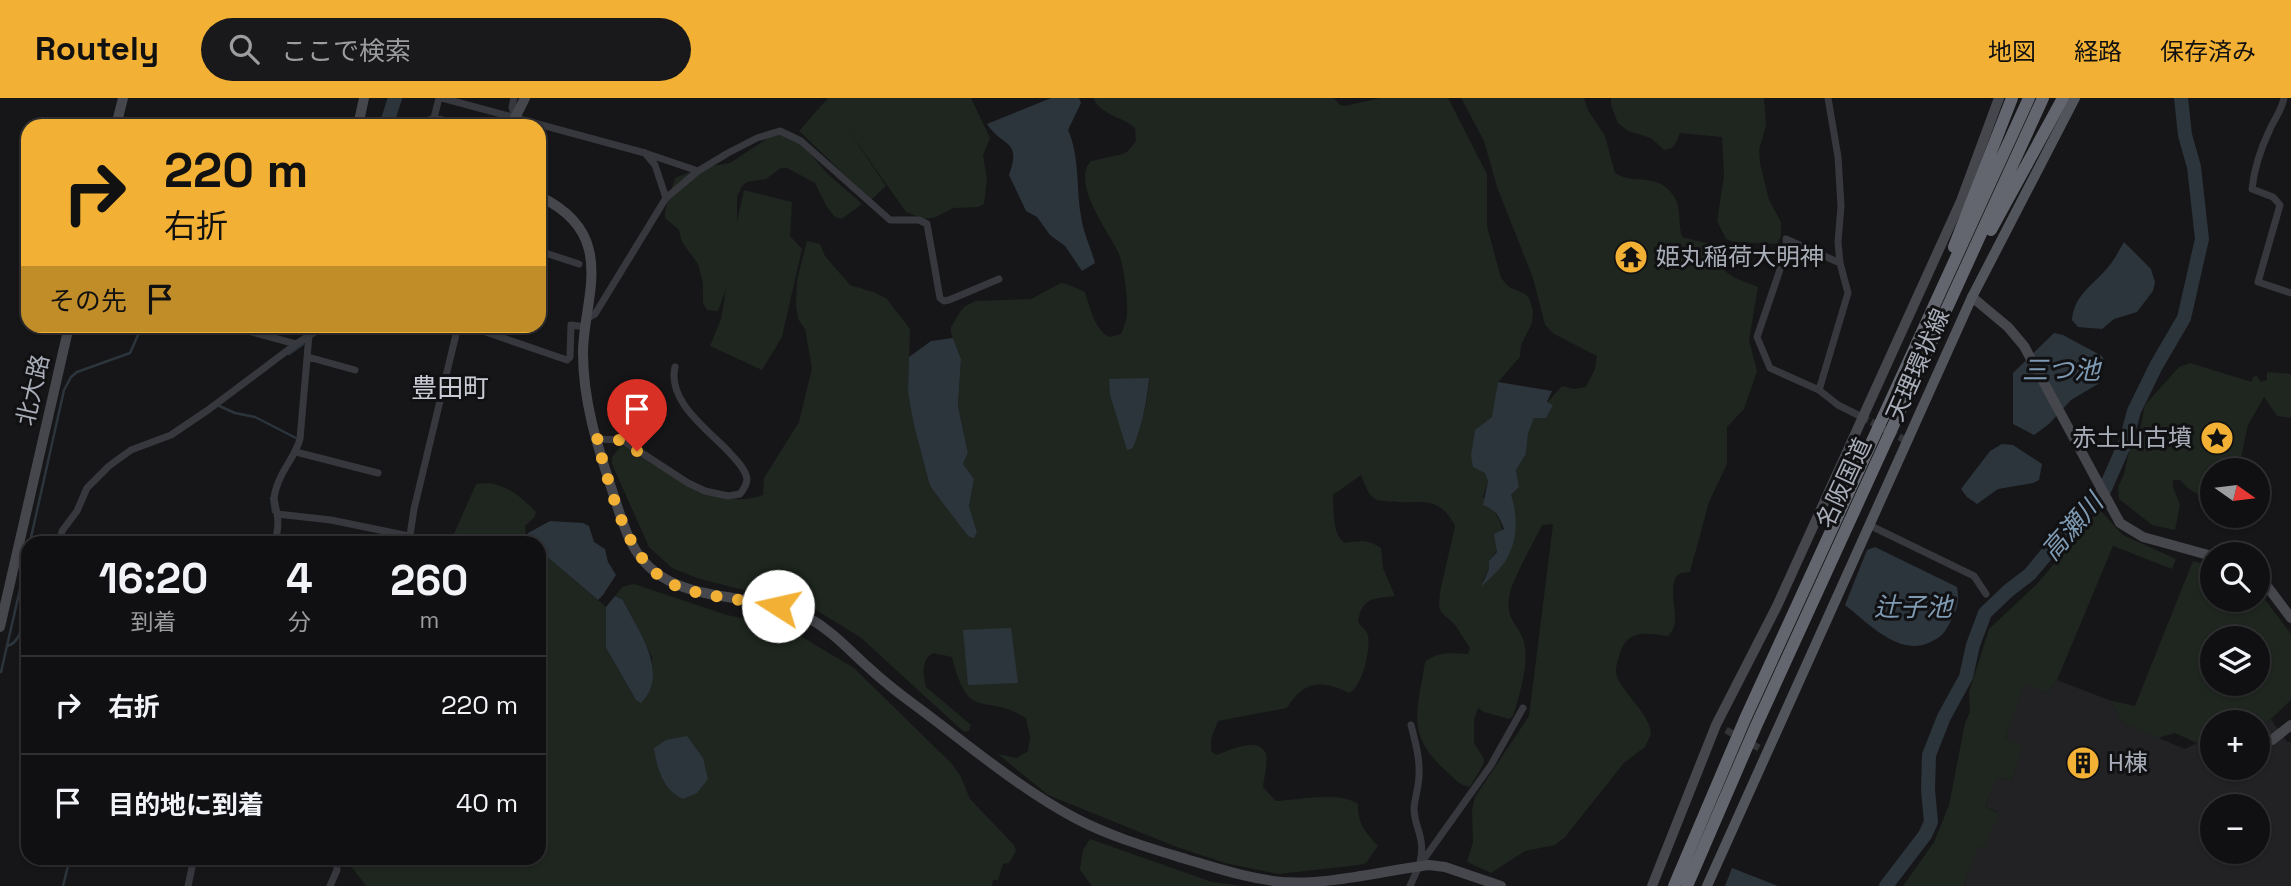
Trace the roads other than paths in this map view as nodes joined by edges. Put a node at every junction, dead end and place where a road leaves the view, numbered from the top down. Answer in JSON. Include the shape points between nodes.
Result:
{"nodes":[{"id":1,"x":123,"y":98,"type":"edge"},
{"id":2,"x":364,"y":98,"type":"edge"},
{"id":3,"x":441,"y":98,"type":"edge"},
{"id":4,"x":514,"y":98,"type":"edge"},
{"id":5,"x":525,"y":98,"type":"edge"},
{"id":6,"x":1828,"y":98,"type":"edge"},
{"id":7,"x":1999,"y":98,"type":"edge"},
{"id":8,"x":2012,"y":98,"type":"edge"},
{"id":9,"x":2029,"y":98,"type":"edge"},
{"id":10,"x":2043,"y":98,"type":"edge"},
{"id":11,"x":2063,"y":98,"type":"edge"},
{"id":12,"x":2076,"y":98,"type":"edge"},
{"id":13,"x":2291,"y":98,"type":"edge"},
{"id":14,"x":2283,"y":102,"type":"edge"},
{"id":15,"x":434,"y":118,"type":"joint"},
{"id":16,"x":118,"y":119,"type":"edge"},
{"id":17,"x":360,"y":119,"type":"edge"},
{"id":18,"x":438,"y":119,"type":"edge"},
{"id":19,"x":507,"y":119,"type":"edge"},
{"id":20,"x":513,"y":119,"type":"edge"},
{"id":21,"x":514,"y":119,"type":"edge"},
{"id":22,"x":546,"y":129,"type":"edge"},
{"id":23,"x":645,"y":153,"type":"junction"},
{"id":24,"x":698,"y":171,"type":"junction"},
{"id":25,"x":666,"y":198,"type":"junction"},
{"id":26,"x":546,"y":200,"type":"edge"},
{"id":27,"x":546,"y":253,"type":"edge"},
{"id":28,"x":1840,"y":263,"type":"junction"},
{"id":29,"x":579,"y":264,"type":"dead end"},
{"id":30,"x":999,"y":279,"type":"dead end"},
{"id":31,"x":2291,"y":293,"type":"edge"},
{"id":32,"x":1972,"y":297,"type":"junction"},
{"id":33,"x":585,"y":323,"type":"junction"},
{"id":34,"x":67,"y":333,"type":"edge"},
{"id":35,"x":256,"y":333,"type":"edge"},
{"id":36,"x":312,"y":333,"type":"edge"},
{"id":37,"x":456,"y":333,"type":"edge"},
{"id":38,"x":488,"y":333,"type":"edge"},
{"id":39,"x":309,"y":335,"type":"junction"},
{"id":40,"x":296,"y":344,"type":"junction"},
{"id":41,"x":308,"y":357,"type":"junction"},
{"id":42,"x":1911,"y":358,"type":"junction"},
{"id":43,"x":675,"y":366,"type":"dead end"},
{"id":44,"x":355,"y":370,"type":"dead end"},
{"id":45,"x":1819,"y":390,"type":"junction"},
{"id":46,"x":1862,"y":417,"type":"junction"},
{"id":47,"x":596,"y":439,"type":"junction"},
{"id":48,"x":1884,"y":447,"type":"junction"},
{"id":49,"x":296,"y":452,"type":"junction"},
{"id":50,"x":378,"y":473,"type":"dead end"},
{"id":51,"x":277,"y":514,"type":"junction"},
{"id":52,"x":1869,"y":525,"type":"junction"},
{"id":53,"x":61,"y":536,"type":"edge"},
{"id":54,"x":275,"y":536,"type":"edge"},
{"id":55,"x":393,"y":536,"type":"edge"},
{"id":56,"x":410,"y":536,"type":"edge"},
{"id":57,"x":2200,"y":553,"type":"edge"},
{"id":58,"x":16,"y":556,"type":"junction"},
{"id":59,"x":21,"y":556,"type":"edge"},
{"id":60,"x":2270,"y":590,"type":"edge"},
{"id":61,"x":1986,"y":594,"type":"dead end"},
{"id":62,"x":2291,"y":618,"type":"edge"},
{"id":63,"x":0,"y":627,"type":"edge"},
{"id":64,"x":1523,"y":708,"type":"dead end"},
{"id":65,"x":1411,"y":725,"type":"dead end"},
{"id":66,"x":2291,"y":725,"type":"edge"},
{"id":67,"x":2272,"y":740,"type":"dead end"},
{"id":68,"x":192,"y":865,"type":"edge"},
{"id":69,"x":337,"y":865,"type":"edge"},
{"id":70,"x":1419,"y":866,"type":"junction"},
{"id":71,"x":1498,"y":885,"type":"edge"},
{"id":72,"x":188,"y":886,"type":"edge"},
{"id":73,"x":330,"y":886,"type":"edge"},
{"id":74,"x":1410,"y":886,"type":"edge"},
{"id":75,"x":1652,"y":886,"type":"edge"},
{"id":76,"x":1674,"y":886,"type":"edge"},
{"id":77,"x":1688,"y":886,"type":"edge"},
{"id":78,"x":1707,"y":886,"type":"edge"}],
"edges":[{"from":1,"to":16,"type":"street"},
{"from":2,"to":17,"type":"street"},
{"from":3,"to":15,"type":"street"},
{"from":3,"to":19,"type":"street"},
{"from":4,"to":20,"type":"street"},
{"from":5,"to":21,"type":"street"},
{"from":6,"to":28,"type":"street","via":[[1842,206]]},
{"from":7,"to":46,"type":"street","via":[[1961,201]]},
{"from":8,"to":42,"type":"highway"},
{"from":9,"to":42,"type":"highway","name":"名阪国道"},
{"from":10,"to":48,"type":"highway","name":"名阪国道"},
{"from":11,"to":48,"type":"highway","via":[[1980,251]]},
{"from":12,"to":32,"type":"main road","name":"天理環状線"},
{"from":13,"to":14,"type":"street"},
{"from":14,"to":31,"type":"street","via":[[2264,142],[2252,189],[2280,205],[2258,282]]},
{"from":15,"to":18,"type":"street"},
{"from":22,"to":23,"type":"street"},
{"from":23,"to":24,"type":"street"},
{"from":23,"to":25,"type":"street","via":[[655,165]]},
{"from":24,"to":25,"type":"street"},
{"from":24,"to":30,"type":"street","via":[[757,138],[780,131],[801,141],[890,220],[919,219],[927,224],[944,301]]},
{"from":25,"to":33,"type":"street"},
{"from":26,"to":33,"type":"street","via":[[569,215],[589,250]]},
{"from":27,"to":29,"type":"street"},
{"from":28,"to":45,"type":"street","via":[[1848,292]]},
{"from":28,"to":45,"type":"street","via":[[1786,239],[1787,250],[1758,337],[1770,368]]},
{"from":32,"to":52,"type":"main road","name":"天理環状線"},
{"from":32,"to":57,"type":"street","via":[[2024,346],[2120,523],[2143,537]]},
{"from":33,"to":38,"type":"street","via":[[571,325],[567,360]]},
{"from":33,"to":47,"type":"street","via":[[585,395]]},
{"from":34,"to":58,"type":"street","name":"北大路"},
{"from":35,"to":40,"type":"street"},
{"from":36,"to":39,"type":"street"},
{"from":37,"to":56,"type":"street"},
{"from":39,"to":40,"type":"street"},
{"from":39,"to":41,"type":"street"},
{"from":40,"to":53,"type":"street","via":[[171,435],[131,450],[109,466],[87,488]]},
{"from":41,"to":44,"type":"street"},
{"from":41,"to":49,"type":"street"},
{"from":42,"to":76,"type":"highway","name":"名阪国道","via":[[1745,719]]},
{"from":43,"to":47,"type":"street","via":[[672,379],[684,406],[744,472],[747,479],[740,494],[705,491],[622,440]]},
{"from":45,"to":46,"type":"street"},
{"from":46,"to":75,"type":"street"},
{"from":47,"to":70,"type":"street","via":[[632,546],[656,574],[678,587],[778,606],[823,626],[899,694],[1075,818],[1133,842],[1262,879],[1306,882]]},
{"from":48,"to":77,"type":"highway","name":"名阪国道"},
{"from":49,"to":50,"type":"street"},
{"from":49,"to":51,"type":"street","via":[[277,486],[273,502]]},
{"from":51,"to":54,"type":"street"},
{"from":51,"to":55,"type":"street","via":[[331,520]]},
{"from":52,"to":61,"type":"street","via":[[1974,576]]},
{"from":52,"to":78,"type":"main road","name":"天理環状線","via":[[1763,751]]},
{"from":58,"to":59,"type":"street"},
{"from":58,"to":63,"type":"street","name":"北大路"},
{"from":60,"to":62,"type":"street"},
{"from":64,"to":70,"type":"street","via":[[1492,765]]},
{"from":65,"to":70,"type":"street","via":[[1419,775],[1414,810],[1422,837]]},
{"from":66,"to":67,"type":"street"},
{"from":68,"to":72,"type":"street"},
{"from":69,"to":73,"type":"street"},
{"from":70,"to":71,"type":"street","via":[[1444,867]]},
{"from":70,"to":74,"type":"street"}]}
